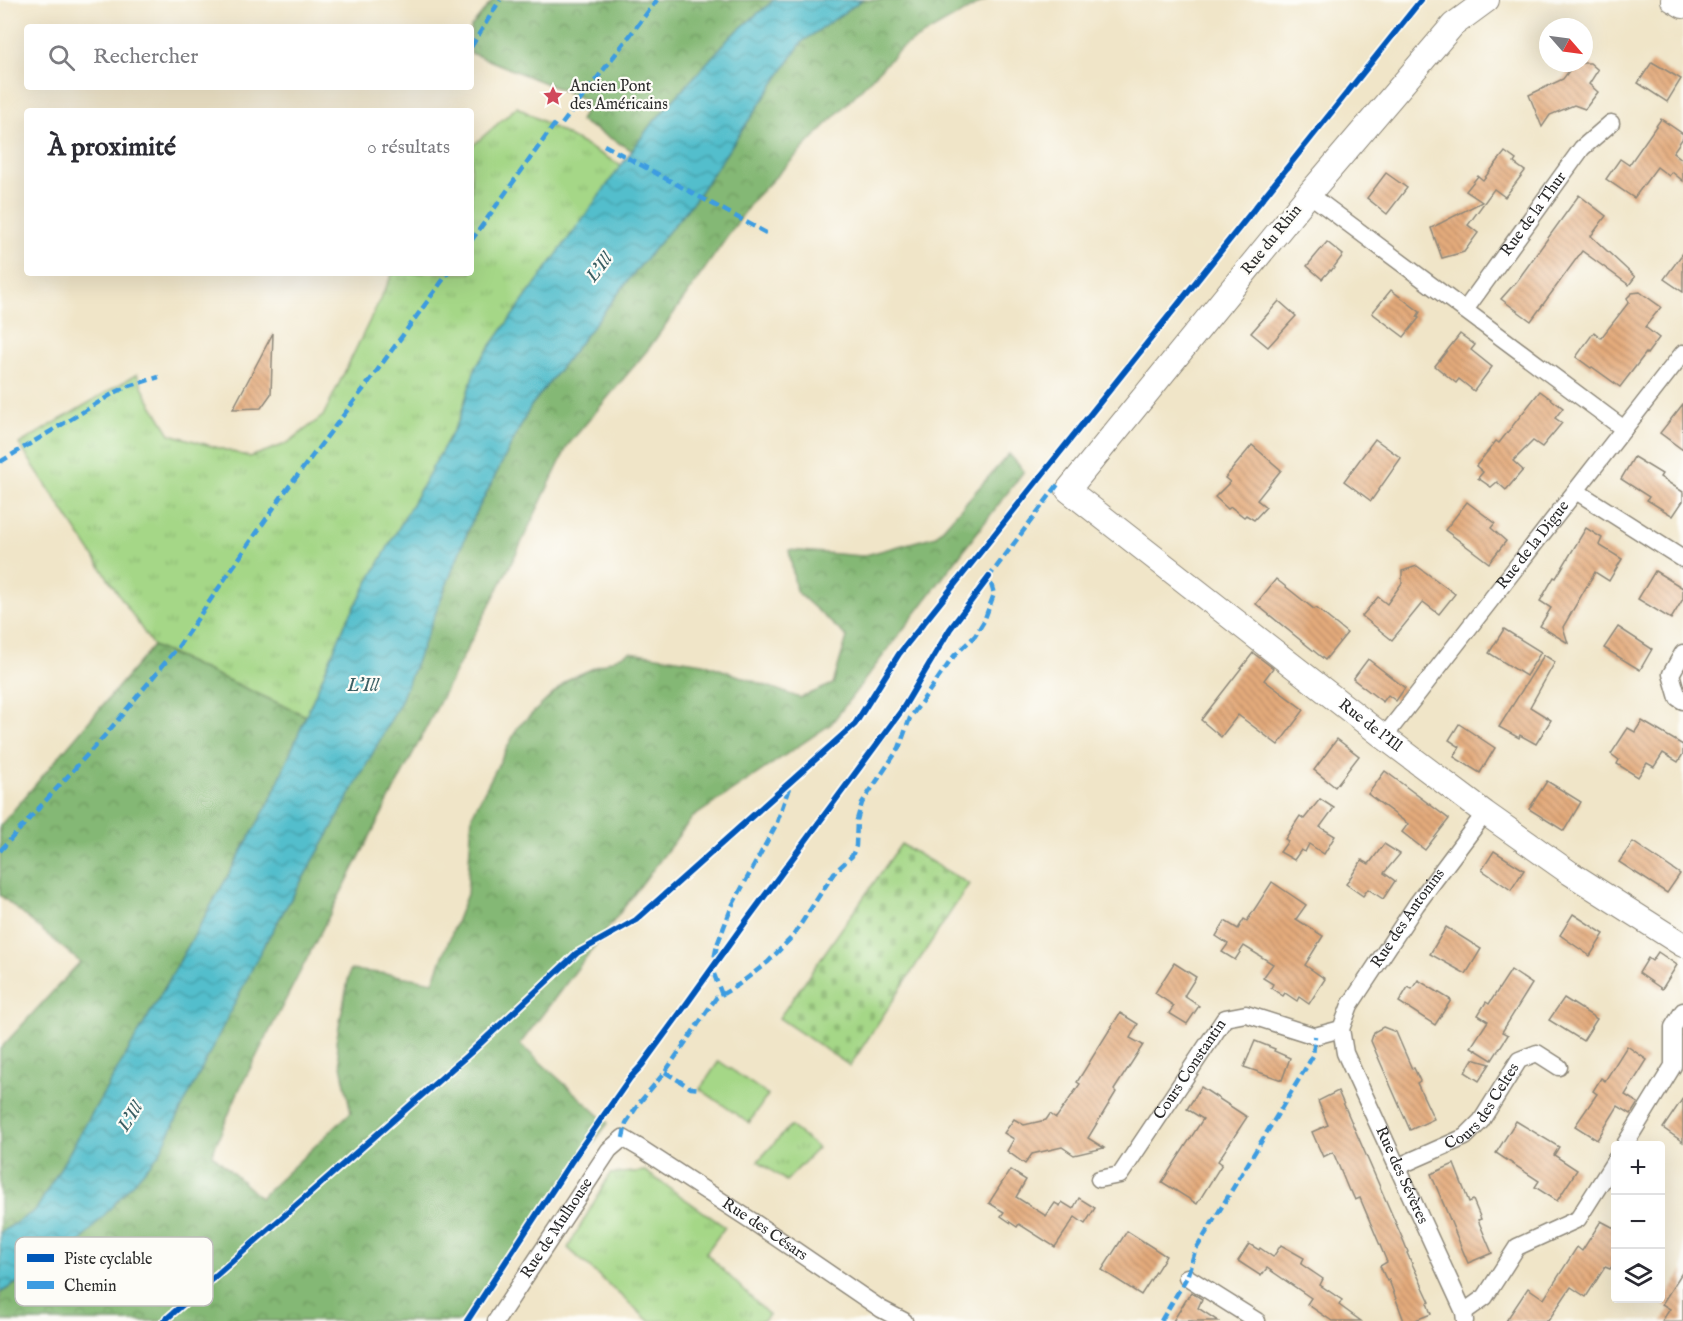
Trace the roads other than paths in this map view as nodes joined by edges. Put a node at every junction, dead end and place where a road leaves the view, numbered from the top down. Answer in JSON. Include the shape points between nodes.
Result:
{"nodes":[{"id":1,"x":1487,"y":0,"type":"edge"},
{"id":2,"x":1673,"y":0,"type":"edge"},
{"id":3,"x":1683,"y":6,"type":"edge"},
{"id":4,"x":1611,"y":123,"type":"dead end"},
{"id":5,"x":1310,"y":194,"type":"junction"},
{"id":6,"x":1465,"y":310,"type":"junction"},
{"id":7,"x":1683,"y":353,"type":"edge"},
{"id":8,"x":1624,"y":429,"type":"junction"},
{"id":9,"x":1068,"y":490,"type":"joint"},
{"id":10,"x":1576,"y":491,"type":"junction"},
{"id":11,"x":1683,"y":559,"type":"edge"},
{"id":12,"x":1683,"y":653,"type":"edge"},
{"id":13,"x":1683,"y":701,"type":"edge"},
{"id":14,"x":1384,"y":737,"type":"junction"},
{"id":15,"x":1485,"y":813,"type":"junction"},
{"id":16,"x":1683,"y":945,"type":"edge"},
{"id":17,"x":1683,"y":1011,"type":"edge"},
{"id":18,"x":1341,"y":1029,"type":"junction"},
{"id":19,"x":1559,"y":1067,"type":"dead end"},
{"id":20,"x":1678,"y":1069,"type":"edge"},
{"id":21,"x":623,"y":1138,"type":"joint"},
{"id":22,"x":1628,"y":1141,"type":"edge"},
{"id":23,"x":1397,"y":1167,"type":"junction"},
{"id":24,"x":1611,"y":1167,"type":"edge"},
{"id":25,"x":1099,"y":1179,"type":"dead end"},
{"id":26,"x":1187,"y":1277,"type":"dead end"},
{"id":27,"x":1464,"y":1317,"type":"edge"},
{"id":28,"x":496,"y":1321,"type":"edge"},
{"id":29,"x":904,"y":1321,"type":"edge"},
{"id":30,"x":1257,"y":1321,"type":"edge"}],
"edges":[{"from":1,"to":5,"type":"street","name":"Rue du Rhin","via":[[1454,25]]},
{"from":2,"to":3,"type":"street"},
{"from":4,"to":6,"type":"street","name":"Rue de la Thur","via":[[1582,148]]},
{"from":5,"to":6,"type":"street"},
{"from":5,"to":9,"type":"street","name":"Rue du Rhin"},
{"from":6,"to":8,"type":"street"},
{"from":7,"to":8,"type":"street","name":"Rue de la Digue"},
{"from":8,"to":10,"type":"street","name":"Rue de la Digue"},
{"from":9,"to":14,"type":"street","name":"Rue de l'Ill"},
{"from":10,"to":11,"type":"street"},
{"from":10,"to":14,"type":"street","name":"Rue de la Digue"},
{"from":12,"to":13,"type":"street","via":[[1671,674],[1678,698]]},
{"from":14,"to":15,"type":"street","name":"Rue de l'Ill"},
{"from":15,"to":16,"type":"street","name":"Rue de l'Ill"},
{"from":15,"to":18,"type":"street","name":"Rue des Antonins","via":[[1416,905],[1350,1005]]},
{"from":17,"to":20,"type":"street","via":[[1673,1027]]},
{"from":18,"to":23,"type":"street","name":"Rue des Sévères","via":[[1345,1053]]},
{"from":18,"to":25,"type":"street","name":"Cours Constantin","via":[[1315,1036],[1246,1014],[1225,1018],[1120,1175]]},
{"from":19,"to":23,"type":"street","name":"Cours des Celtes","via":[[1537,1053],[1519,1060],[1481,1121],[1465,1137]]},
{"from":20,"to":22,"type":"street"},
{"from":21,"to":28,"type":"street","name":"Rue de Mulhouse","via":[[609,1150]]},
{"from":21,"to":29,"type":"street","name":"Rue des Césars"},
{"from":23,"to":27,"type":"street","name":"Rue des Sévères"},
{"from":24,"to":27,"type":"street","via":[[1578,1219],[1517,1247],[1485,1297]]},
{"from":26,"to":30,"type":"street"}]}
